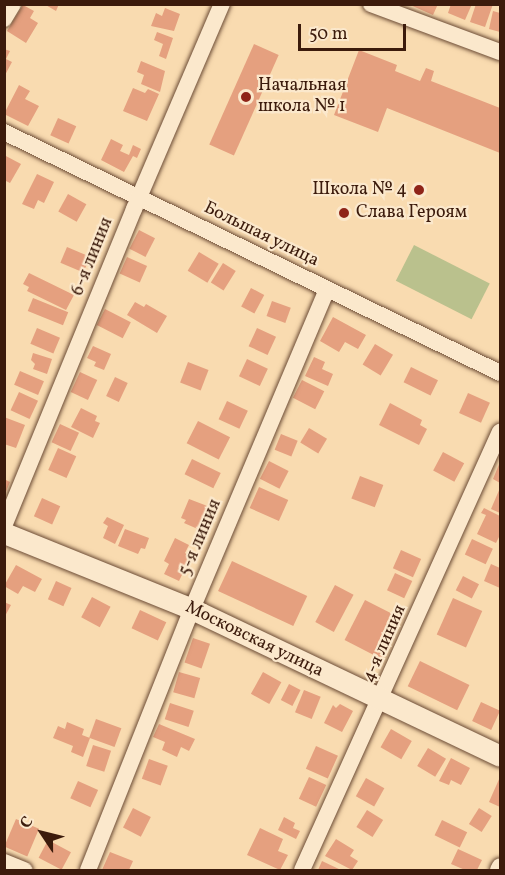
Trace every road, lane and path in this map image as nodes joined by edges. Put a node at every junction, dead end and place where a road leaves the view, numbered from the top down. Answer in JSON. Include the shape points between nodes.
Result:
{"nodes":[{"id":1,"x":13,"y":4,"type":"edge"},
{"id":2,"x":222,"y":4,"type":"edge"},
{"id":3,"x":371,"y":4,"type":"edge"},
{"id":4,"x":4,"y":19,"type":"edge"},
{"id":5,"x":501,"y":52,"type":"edge"},
{"id":6,"x":4,"y":132,"type":"edge"},
{"id":7,"x":139,"y":197,"type":"junction"},
{"id":8,"x":327,"y":289,"type":"junction"},
{"id":9,"x":501,"y":374,"type":"edge"},
{"id":10,"x":501,"y":432,"type":"edge"},
{"id":11,"x":4,"y":526,"type":"edge"},
{"id":12,"x":4,"y":533,"type":"edge"},
{"id":13,"x":192,"y":609,"type":"junction"},
{"id":14,"x":380,"y":701,"type":"junction"},
{"id":15,"x":501,"y":756,"type":"edge"},
{"id":16,"x":4,"y":862,"type":"edge"},
{"id":17,"x":501,"y":866,"type":"edge"},
{"id":18,"x":24,"y":870,"type":"edge"},
{"id":19,"x":88,"y":870,"type":"edge"},
{"id":20,"x":302,"y":870,"type":"edge"},
{"id":21,"x":498,"y":870,"type":"edge"}],
"edges":[{"from":1,"to":4,"type":"street"},
{"from":2,"to":7,"type":"street","name":"6-я линия"},
{"from":3,"to":5,"type":"street"},
{"from":6,"to":7,"type":"street","name":"Большая улица"},
{"from":7,"to":8,"type":"street","name":"Большая улица"},
{"from":7,"to":11,"type":"street","name":"6-я линия"},
{"from":8,"to":9,"type":"street","name":"Большая улица"},
{"from":8,"to":13,"type":"street","name":"5-я линия"},
{"from":10,"to":14,"type":"street","name":"4-я линия"},
{"from":12,"to":13,"type":"street","name":"Московская улица"},
{"from":13,"to":14,"type":"street","name":"Московская улица"},
{"from":13,"to":19,"type":"street","name":"5-я линия"},
{"from":14,"to":15,"type":"street","name":"Московская улица"},
{"from":14,"to":20,"type":"street","name":"4-я линия"},
{"from":16,"to":18,"type":"street"},
{"from":17,"to":21,"type":"street"}]}
